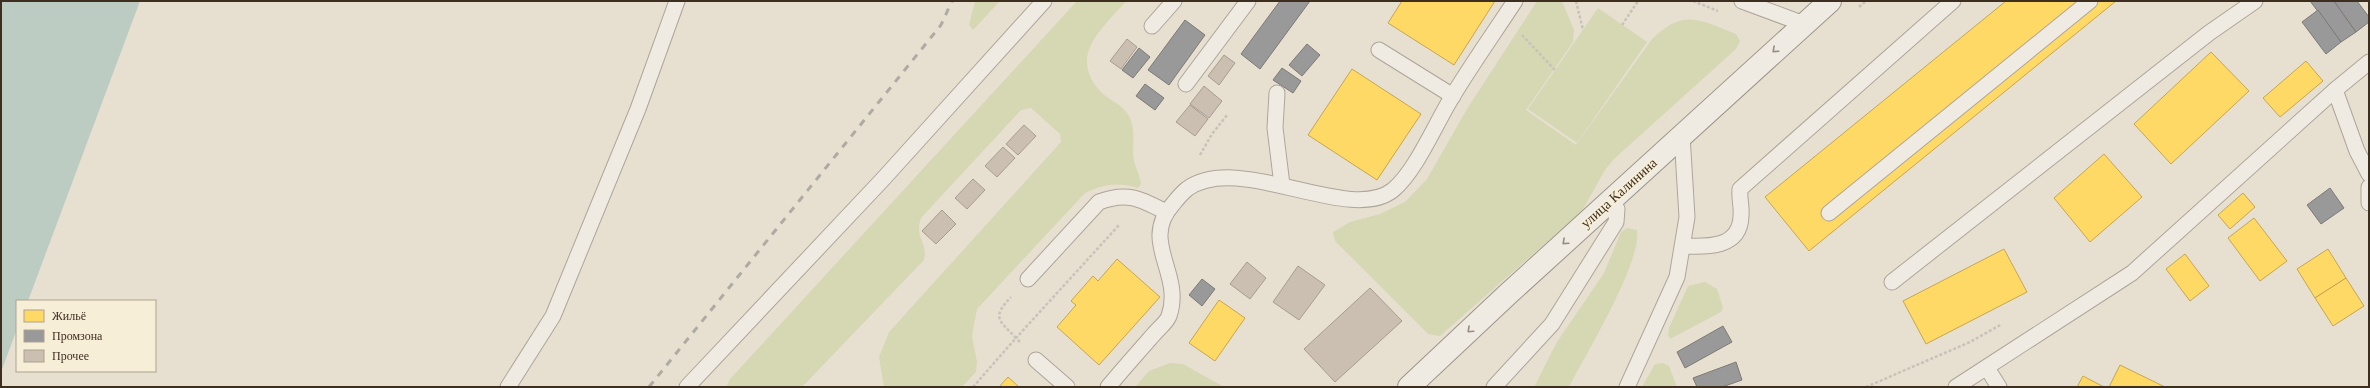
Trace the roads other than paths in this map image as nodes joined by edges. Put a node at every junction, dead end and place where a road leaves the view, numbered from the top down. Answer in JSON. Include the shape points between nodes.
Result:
{"nodes":[{"id":1,"x":677,"y":1,"type":"edge"},
{"id":2,"x":1044,"y":1,"type":"edge"},
{"id":3,"x":1174,"y":1,"type":"edge"},
{"id":4,"x":1248,"y":1,"type":"edge"},
{"id":5,"x":1515,"y":1,"type":"edge"},
{"id":6,"x":1742,"y":1,"type":"edge"},
{"id":7,"x":1830,"y":1,"type":"edge"},
{"id":8,"x":1954,"y":1,"type":"edge"},
{"id":9,"x":2090,"y":1,"type":"edge"},
{"id":10,"x":2255,"y":1,"type":"edge"},
{"id":11,"x":1804,"y":24,"type":"junction"},
{"id":12,"x":1152,"y":26,"type":"dead end"},
{"id":13,"x":1378,"y":50,"type":"dead end"},
{"id":14,"x":2369,"y":62,"type":"edge"},
{"id":15,"x":1186,"y":84,"type":"dead end"},
{"id":16,"x":2335,"y":90,"type":"junction"},
{"id":17,"x":1277,"y":93,"type":"dead end"},
{"id":18,"x":1453,"y":96,"type":"junction"},
{"id":19,"x":1682,"y":135,"type":"junction"},
{"id":20,"x":2369,"y":174,"type":"edge"},
{"id":21,"x":1282,"y":185,"type":"junction"},
{"id":22,"x":2369,"y":187,"type":"edge"},
{"id":23,"x":1611,"y":200,"type":"junction"},
{"id":24,"x":2369,"y":203,"type":"edge"},
{"id":25,"x":1166,"y":212,"type":"junction"},
{"id":26,"x":1828,"y":213,"type":"dead end"},
{"id":27,"x":1683,"y":246,"type":"junction"},
{"id":28,"x":1028,"y":279,"type":"dead end"},
{"id":29,"x":1892,"y":282,"type":"dead end"},
{"id":30,"x":1036,"y":360,"type":"dead end"},
{"id":31,"x":1987,"y":368,"type":"junction"},
{"id":32,"x":508,"y":387,"type":"edge"},
{"id":33,"x":687,"y":387,"type":"edge"},
{"id":34,"x":1067,"y":387,"type":"edge"},
{"id":35,"x":1108,"y":387,"type":"edge"},
{"id":36,"x":1409,"y":387,"type":"edge"},
{"id":37,"x":1494,"y":387,"type":"edge"},
{"id":38,"x":1627,"y":387,"type":"edge"},
{"id":39,"x":1956,"y":387,"type":"edge"},
{"id":40,"x":1999,"y":387,"type":"edge"}],
"edges":[{"from":1,"to":32,"type":"lane","via":[[638,109],[553,316]]},
{"from":2,"to":33,"type":"lane","via":[[884,178]]},
{"from":3,"to":12,"type":"lane"},
{"from":4,"to":15,"type":"lane"},
{"from":5,"to":18,"type":"lane"},
{"from":6,"to":11,"type":"lane"},
{"from":7,"to":11,"type":"main road","name":"улица Калинина"},
{"from":8,"to":27,"type":"lane","via":[[1740,189],[1738,202],[1742,214],[1741,225],[1734,237],[1714,246]]},
{"from":9,"to":26,"type":"lane"},
{"from":10,"to":29,"type":"lane","via":[[2209,33]]},
{"from":11,"to":19,"type":"main road","name":"улица Калинина","one_way":true},
{"from":13,"to":18,"type":"lane"},
{"from":14,"to":16,"type":"lane"},
{"from":16,"to":20,"type":"lane","via":[[2357,151]]},
{"from":16,"to":31,"type":"lane","via":[[2132,273]]},
{"from":17,"to":21,"type":"lane","via":[[1275,128]]},
{"from":18,"to":21,"type":"lane","via":[[1411,169],[1392,190],[1374,198],[1357,200]]},
{"from":19,"to":23,"type":"main road","name":"улица Калинина"},
{"from":19,"to":27,"type":"lane","via":[[1688,217]]},
{"from":21,"to":25,"type":"lane","via":[[1226,178],[1199,181],[1186,190]]},
{"from":22,"to":24,"type":"lane"},
{"from":23,"to":36,"type":"main road","name":"улица Калинина","one_way":true},
{"from":23,"to":37,"type":"lane","via":[[1617,209],[1616,222],[1552,324]]},
{"from":25,"to":28,"type":"lane","via":[[1142,200],[1123,196],[1099,202]]},
{"from":25,"to":35,"type":"lane","via":[[1160,227],[1159,245],[1170,273],[1172,298],[1169,317]]},
{"from":27,"to":38,"type":"lane","via":[[1677,277]]},
{"from":30,"to":34,"type":"lane"},
{"from":31,"to":39,"type":"lane"},
{"from":31,"to":40,"type":"lane"}]}
